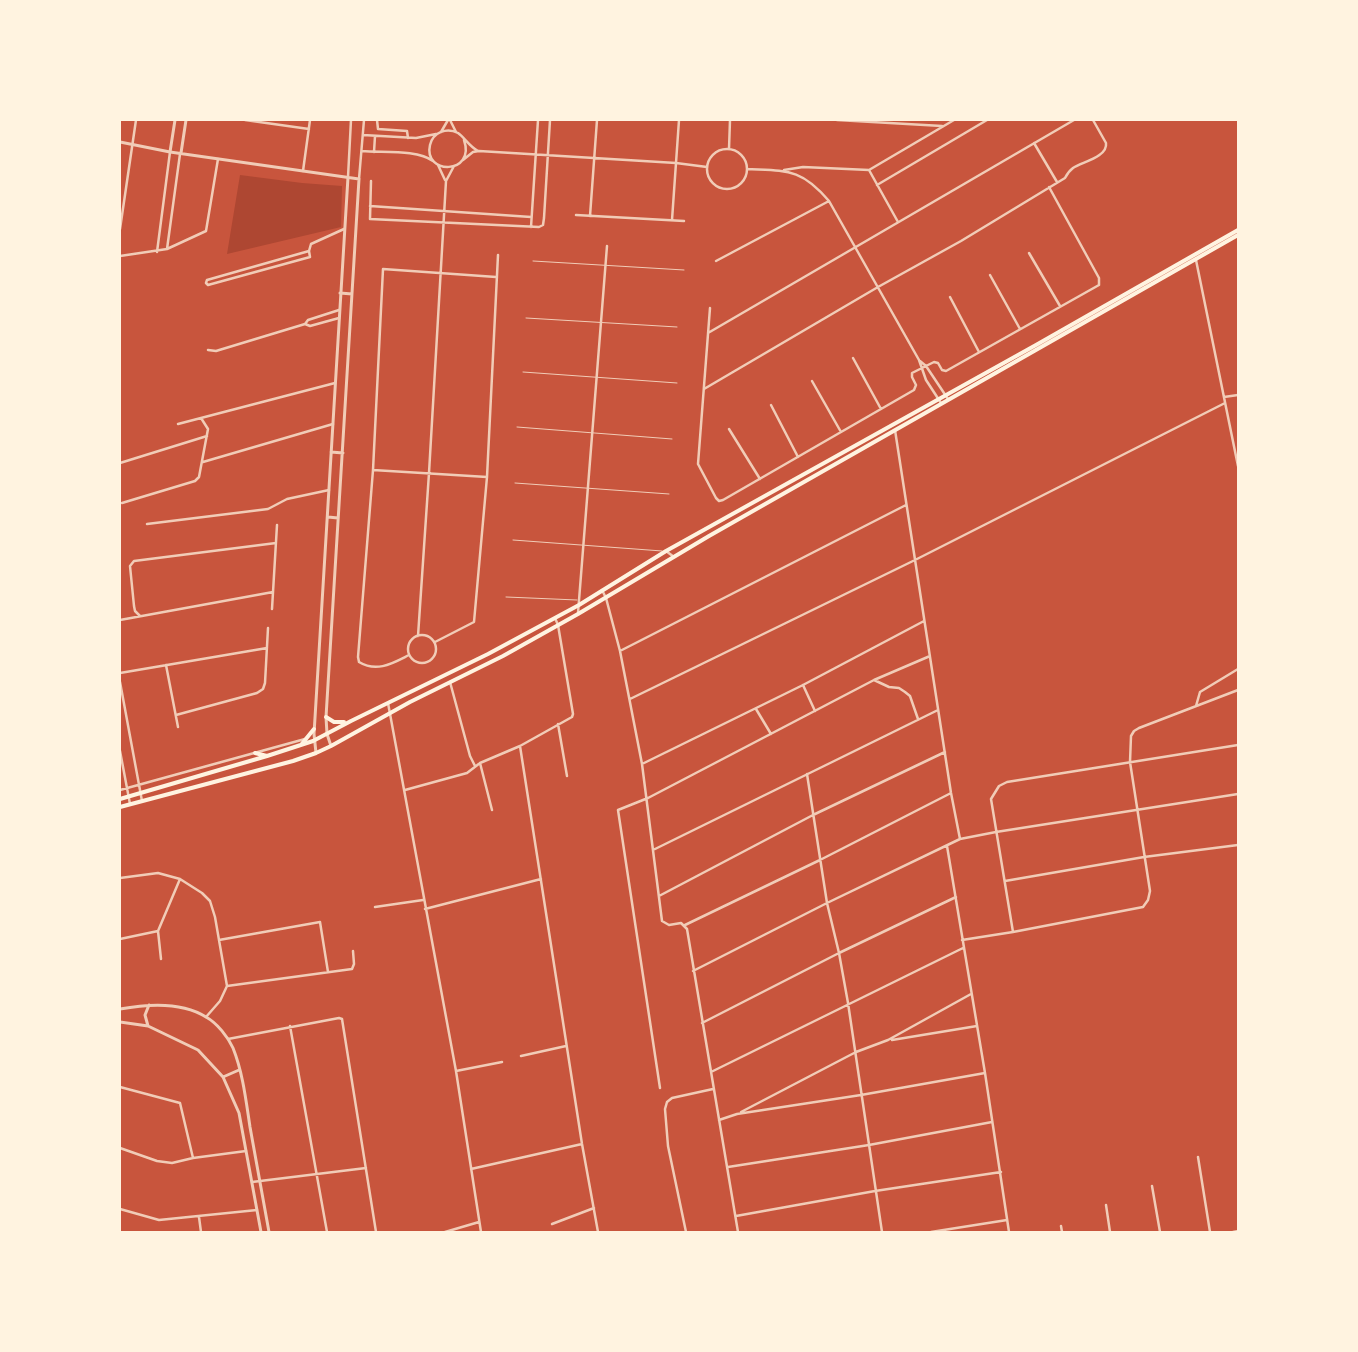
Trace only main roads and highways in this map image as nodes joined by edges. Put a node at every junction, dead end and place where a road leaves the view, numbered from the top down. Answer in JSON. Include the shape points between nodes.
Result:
{"nodes":[{"id":1,"x":1238,"y":230,"type":"edge"},
{"id":2,"x":1238,"y":235,"type":"edge"},
{"id":3,"x":1196,"y":256,"type":"junction"},
{"id":4,"x":940,"y":401,"type":"junction"},
{"id":5,"x":326,"y":717,"type":"road end"},
{"id":6,"x":351,"y":721,"type":"junction"},
{"id":7,"x":314,"y":729,"type":"road end"},
{"id":8,"x":300,"y":746,"type":"junction"},
{"id":9,"x":254,"y":753,"type":"road end"},
{"id":10,"x":267,"y":756,"type":"junction"},
{"id":11,"x":120,"y":799,"type":"edge"},
{"id":12,"x":120,"y":807,"type":"edge"}],
"edges":[{"from":1,"to":3,"type":"main road"},
{"from":2,"to":3,"type":"main road"},
{"from":3,"to":4,"type":"main road"},
{"from":4,"to":6,"type":"main road","via":[[666,551],[556,618]]},
{"from":4,"to":12,"type":"main road","via":[[896,430],[578,614],[331,746],[316,753]]},
{"from":5,"to":6,"type":"main road","via":[[338,723]]},
{"from":6,"to":8,"type":"main road"},
{"from":7,"to":8,"type":"main road"},
{"from":8,"to":10,"type":"main road"},
{"from":9,"to":10,"type":"main road"},
{"from":10,"to":11,"type":"main road"}]}
